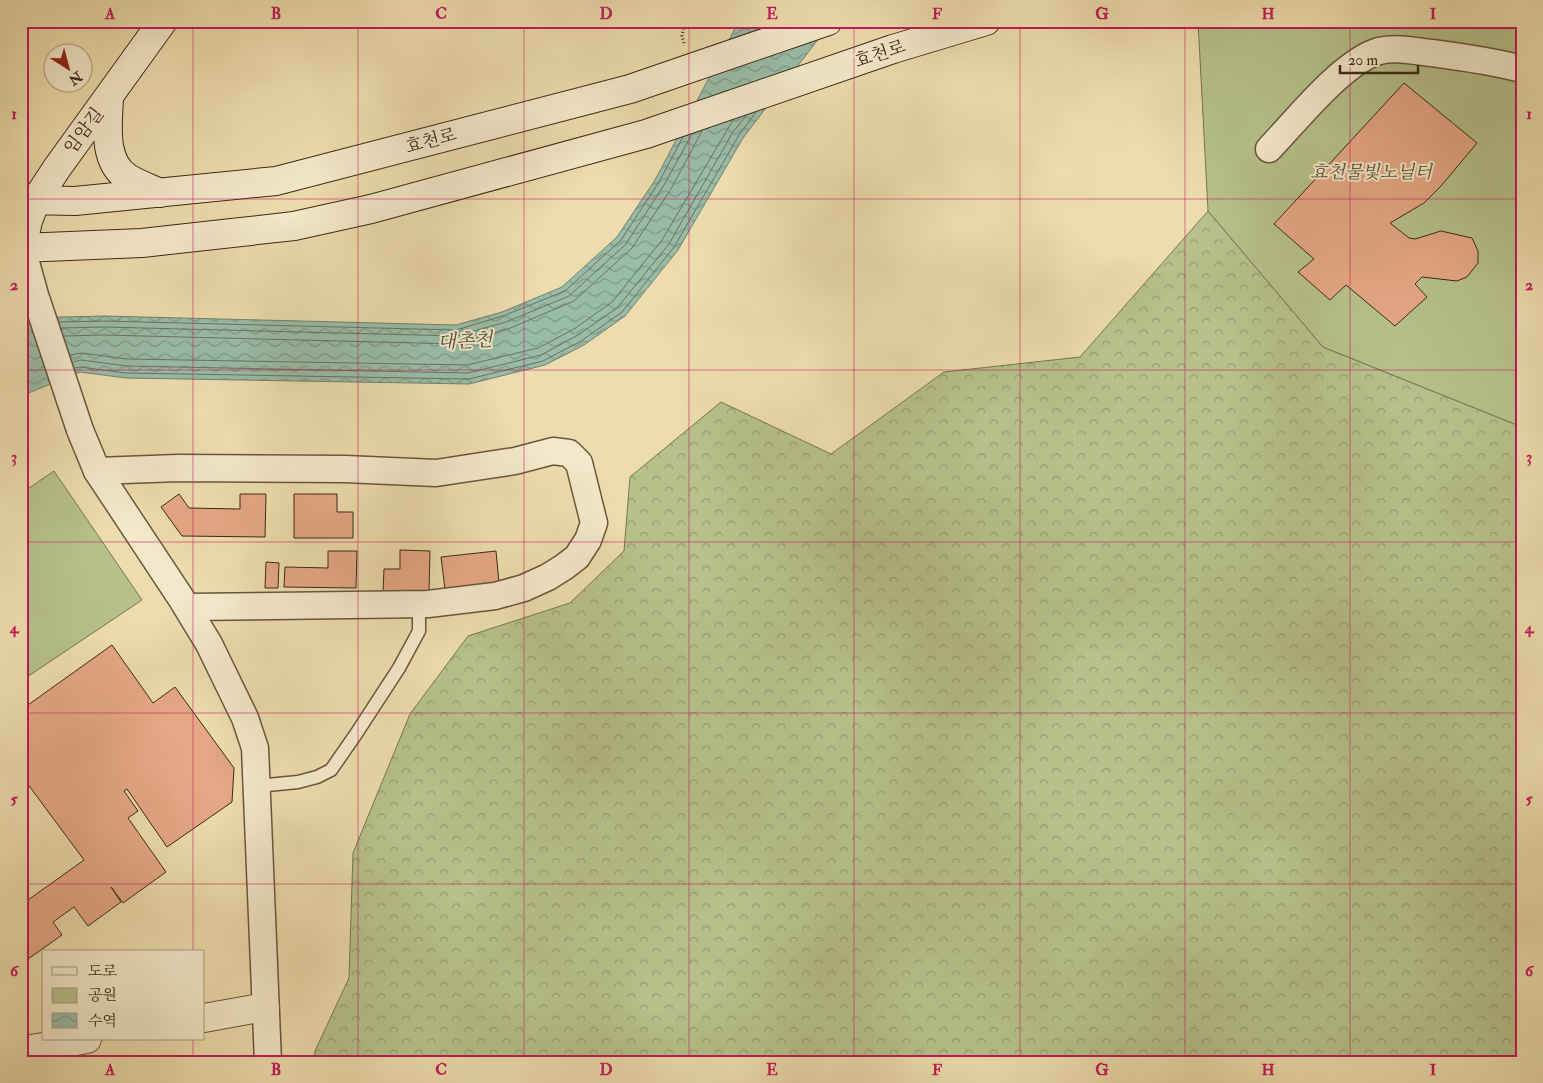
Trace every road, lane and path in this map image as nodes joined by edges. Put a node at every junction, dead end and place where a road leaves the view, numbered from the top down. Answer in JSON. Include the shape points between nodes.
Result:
{"nodes":[{"id":1,"x":163,"y":21,"type":"edge"},
{"id":2,"x":828,"y":21,"type":"edge"},
{"id":3,"x":986,"y":21,"type":"edge"},
{"id":4,"x":1522,"y":69,"type":"edge"},
{"id":5,"x":109,"y":98,"type":"junction"},
{"id":6,"x":1270,"y":149,"type":"dead end"},
{"id":7,"x":160,"y":193,"type":"junction"},
{"id":8,"x":29,"y":200,"type":"edge"},
{"id":9,"x":22,"y":248,"type":"edge"},
{"id":10,"x":97,"y":471,"type":"junction"},
{"id":11,"x":419,"y":604,"type":"junction"},
{"id":12,"x":187,"y":607,"type":"junction"},
{"id":13,"x":257,"y":786,"type":"junction"},
{"id":14,"x":265,"y":1007,"type":"junction"},
{"id":15,"x":205,"y":1018,"type":"edge"},
{"id":16,"x":82,"y":1040,"type":"edge"},
{"id":17,"x":21,"y":1051,"type":"edge"},
{"id":18,"x":268,"y":1062,"type":"edge"}],
"edges":[{"from":1,"to":5,"type":"main road","name":"임암길"},
{"from":2,"to":7,"type":"main road","name":"효천로","via":[[630,89],[276,181]]},
{"from":3,"to":9,"type":"main road","name":"효천로","via":[[893,49],[646,134],[380,207],[294,226],[142,243]]},
{"from":4,"to":6,"type":"street","via":[[1471,58],[1400,49],[1380,51],[1359,60],[1332,82]]},
{"from":5,"to":7,"type":"main road","via":[[107,143],[118,168],[126,177]]},
{"from":5,"to":8,"type":"main road","name":"임암길"},
{"from":7,"to":8,"type":"main road","name":"효천로","via":[[75,202]]},
{"from":8,"to":9,"type":"main road","name":"임암길"},
{"from":9,"to":10,"type":"street","via":[[80,430]]},
{"from":10,"to":11,"type":"street","via":[[178,468],[436,473],[515,461],[553,451],[569,452],[579,463],[594,523],[577,557],[548,577],[524,588],[495,596]]},
{"from":10,"to":12,"type":"street"},
{"from":11,"to":12,"type":"street"},
{"from":11,"to":13,"type":"lane","via":[[419,631],[399,668],[331,770],[298,782]]},
{"from":12,"to":13,"type":"street","via":[[245,718],[255,748]]},
{"from":13,"to":14,"type":"street"},
{"from":14,"to":15,"type":"main road"},
{"from":14,"to":18,"type":"street"},
{"from":16,"to":17,"type":"main road"}]}
